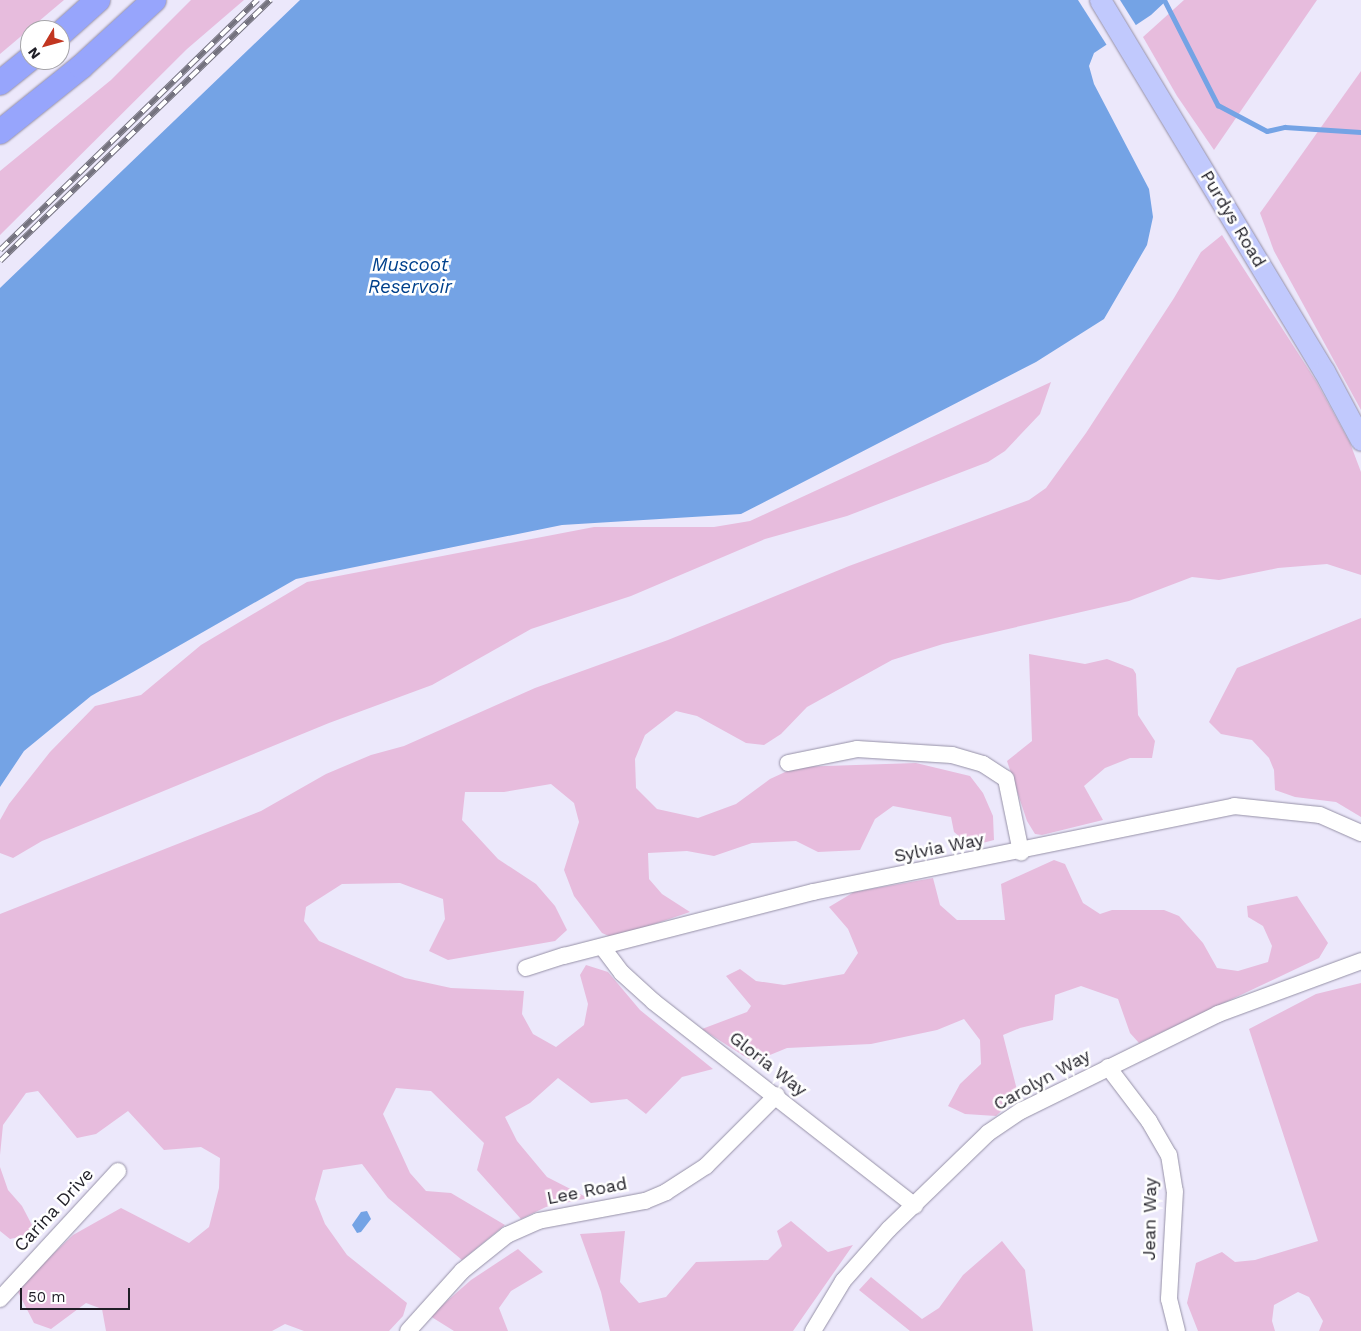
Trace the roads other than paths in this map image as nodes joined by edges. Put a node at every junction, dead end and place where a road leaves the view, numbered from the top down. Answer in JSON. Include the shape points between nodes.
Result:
{"nodes":[{"id":1,"x":98,"y":0,"type":"edge"},
{"id":2,"x":154,"y":0,"type":"edge"},
{"id":3,"x":1100,"y":0,"type":"edge"},
{"id":4,"x":70,"y":25,"type":"edge"},
{"id":5,"x":20,"y":67,"type":"edge"},
{"id":6,"x":0,"y":83,"type":"edge"},
{"id":7,"x":0,"y":132,"type":"edge"},
{"id":8,"x":1361,"y":440,"type":"edge"},
{"id":9,"x":788,"y":763,"type":"dead end"},
{"id":10,"x":1361,"y":833,"type":"edge"},
{"id":11,"x":1021,"y":852,"type":"junction"},
{"id":12,"x":603,"y":948,"type":"junction"},
{"id":13,"x":1361,"y":961,"type":"edge"},
{"id":14,"x":526,"y":968,"type":"dead end"},
{"id":15,"x":1108,"y":1066,"type":"junction"},
{"id":16,"x":776,"y":1096,"type":"junction"},
{"id":17,"x":118,"y":1171,"type":"dead end"},
{"id":18,"x":915,"y":1206,"type":"junction"},
{"id":19,"x":0,"y":1299,"type":"edge"},
{"id":20,"x":408,"y":1331,"type":"edge"},
{"id":21,"x":814,"y":1331,"type":"edge"},
{"id":22,"x":1177,"y":1331,"type":"edge"}],
"edges":[{"from":1,"to":4,"type":"highway"},
{"from":2,"to":7,"type":"highway","via":[[81,67]]},
{"from":3,"to":8,"type":"main road","name":"Purdys Road","via":[[1319,362]]},
{"from":5,"to":6,"type":"highway"},
{"from":9,"to":11,"type":"street","via":[[857,749],[952,755],[983,764],[1006,779]]},
{"from":10,"to":11,"type":"street","name":"Sylvia Way","via":[[1320,815],[1234,806]]},
{"from":11,"to":12,"type":"street","name":"Sylvia Way","via":[[813,892]]},
{"from":12,"to":14,"type":"street","name":"Sylvia Way"},
{"from":12,"to":16,"type":"street","name":"Gloria Way","via":[[622,973],[654,1002]]},
{"from":13,"to":15,"type":"street","name":"Carolyn Way","via":[[1218,1014]]},
{"from":15,"to":18,"type":"street","name":"Carolyn Way","via":[[1021,1111],[988,1133]]},
{"from":15,"to":22,"type":"street","name":"Jean Way","via":[[1149,1121],[1169,1155],[1175,1191],[1169,1299]]},
{"from":16,"to":18,"type":"street","name":"Gloria Way"},
{"from":16,"to":20,"type":"street","name":"Lee Road","via":[[706,1166],[666,1192],[645,1201],[538,1221],[507,1235],[462,1271]]},
{"from":17,"to":19,"type":"street","name":"Carina Drive"},
{"from":18,"to":21,"type":"street","name":"Carolyn Way","via":[[889,1229],[843,1281]]}]}
